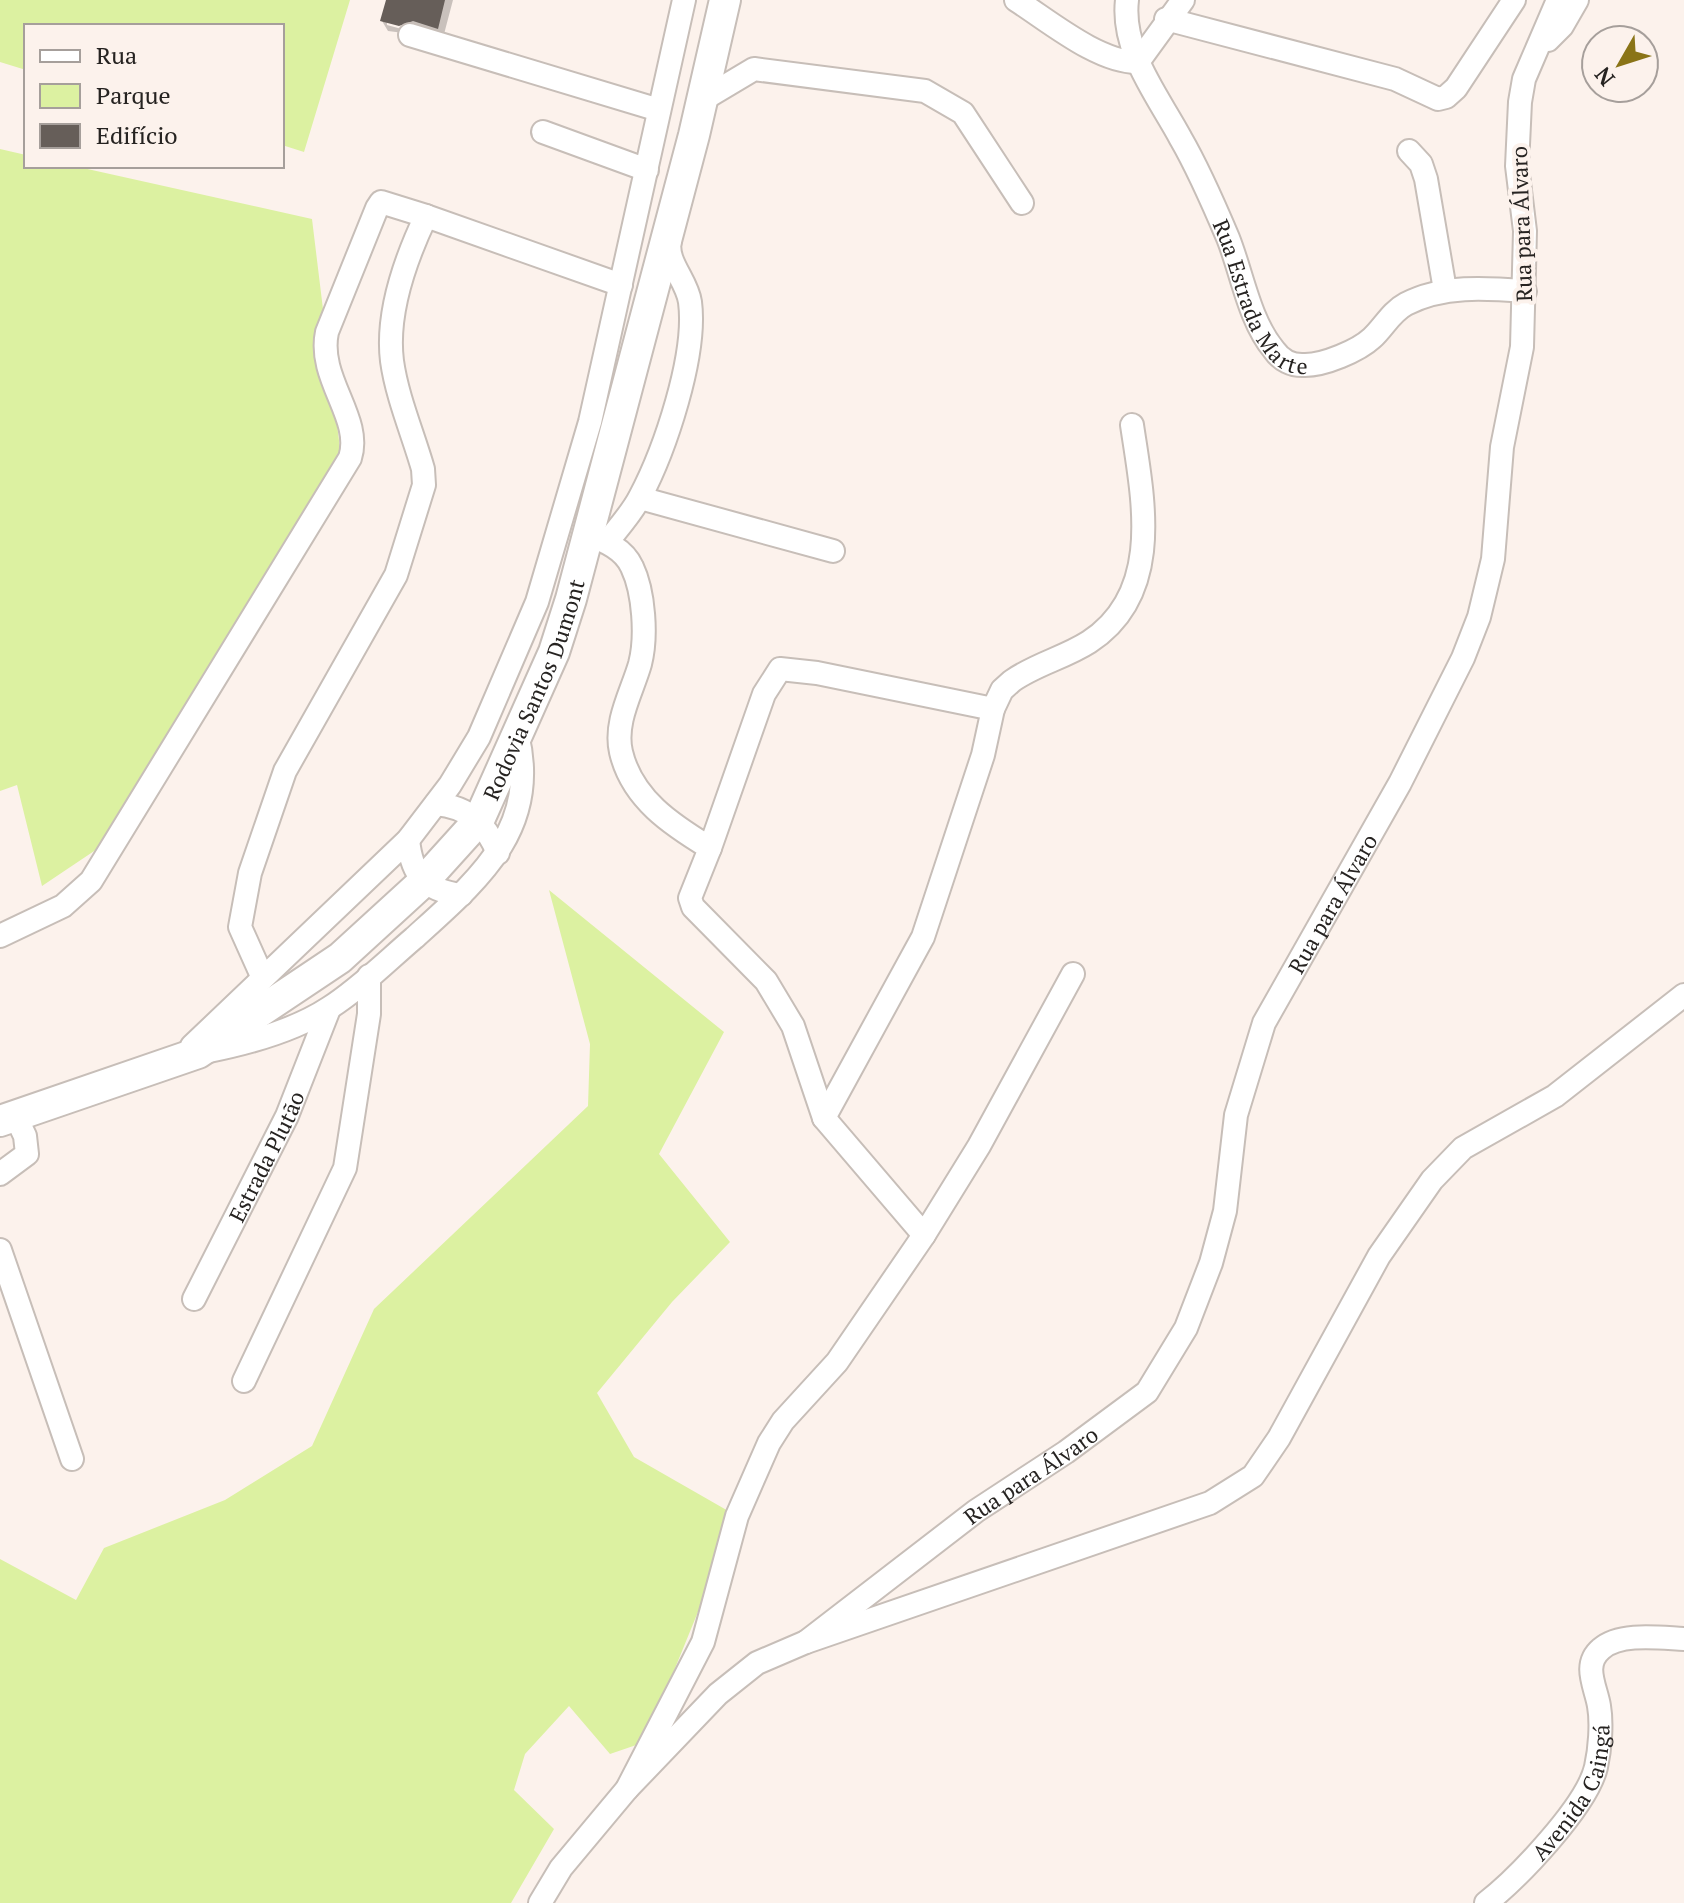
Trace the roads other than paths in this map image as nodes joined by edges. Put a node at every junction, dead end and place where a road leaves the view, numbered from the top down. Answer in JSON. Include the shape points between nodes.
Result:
{"nodes":[{"id":1,"x":684,"y":0,"type":"edge"},
{"id":2,"x":725,"y":0,"type":"edge"},
{"id":3,"x":1016,"y":0,"type":"edge"},
{"id":4,"x":1127,"y":0,"type":"edge"},
{"id":5,"x":1183,"y":0,"type":"edge"},
{"id":6,"x":1514,"y":0,"type":"edge"},
{"id":7,"x":1558,"y":0,"type":"edge"},
{"id":8,"x":1577,"y":0,"type":"edge"},
{"id":9,"x":1166,"y":19,"type":"junction"},
{"id":10,"x":410,"y":35,"type":"dead end"},
{"id":11,"x":1533,"y":55,"type":"junction"},
{"id":12,"x":1138,"y":62,"type":"junction"},
{"id":13,"x":702,"y":100,"type":"junction"},
{"id":14,"x":659,"y":110,"type":"junction"},
{"id":15,"x":543,"y":132,"type":"dead end"},
{"id":16,"x":694,"y":135,"type":"junction"},
{"id":17,"x":1409,"y":151,"type":"dead end"},
{"id":18,"x":647,"y":170,"type":"junction"},
{"id":19,"x":1022,"y":203,"type":"dead end"},
{"id":20,"x":426,"y":216,"type":"junction"},
{"id":21,"x":621,"y":285,"type":"junction"},
{"id":22,"x":1445,"y":290,"type":"junction"},
{"id":23,"x":1525,"y":291,"type":"junction"},
{"id":24,"x":1132,"y":425,"type":"dead end"},
{"id":25,"x":640,"y":498,"type":"junction"},
{"id":26,"x":598,"y":538,"type":"junction"},
{"id":27,"x":833,"y":551,"type":"dead end"},
{"id":28,"x":993,"y":709,"type":"junction"},
{"id":29,"x":517,"y":734,"type":"junction"},
{"id":30,"x":436,"y":804,"type":"junction"},
{"id":31,"x":479,"y":820,"type":"junction"},
{"id":32,"x":408,"y":840,"type":"junction"},
{"id":33,"x":710,"y":848,"type":"junction"},
{"id":34,"x":498,"y":853,"type":"junction"},
{"id":35,"x":422,"y":883,"type":"junction"},
{"id":36,"x":461,"y":895,"type":"junction"},
{"id":37,"x":0,"y":936,"type":"edge"},
{"id":38,"x":1073,"y":974,"type":"dead end"},
{"id":39,"x":262,"y":976,"type":"junction"},
{"id":40,"x":369,"y":976,"type":"junction"},
{"id":41,"x":1684,"y":995,"type":"edge"},
{"id":42,"x":329,"y":1009,"type":"junction"},
{"id":43,"x":186,"y":1058,"type":"junction"},
{"id":44,"x":824,"y":1118,"type":"junction"},
{"id":45,"x":8,"y":1119,"type":"edge"},
{"id":46,"x":0,"y":1174,"type":"edge"},
{"id":47,"x":924,"y":1235,"type":"junction"},
{"id":48,"x":0,"y":1250,"type":"edge"},
{"id":49,"x":194,"y":1299,"type":"dead end"},
{"id":50,"x":244,"y":1381,"type":"dead end"},
{"id":51,"x":72,"y":1459,"type":"dead end"},
{"id":52,"x":1684,"y":1639,"type":"edge"},
{"id":53,"x":806,"y":1642,"type":"junction"},
{"id":54,"x":627,"y":1789,"type":"junction"},
{"id":55,"x":540,"y":1903,"type":"edge"},
{"id":56,"x":1486,"y":1903,"type":"edge"}],
"edges":[{"from":1,"to":14,"type":"street"},
{"from":2,"to":13,"type":"highway","name":"Rodovia Santos Dumont"},
{"from":3,"to":12,"type":"street","via":[[1100,53]]},
{"from":4,"to":12,"type":"street","name":"Rua Estrada Marte","via":[[1128,31]]},
{"from":5,"to":9,"type":"street"},
{"from":6,"to":9,"type":"street","via":[[1456,88],[1438,99],[1395,79]]},
{"from":7,"to":11,"type":"street","name":"Rua para Álvaro"},
{"from":8,"to":11,"type":"street","via":[[1562,26]]},
{"from":9,"to":12,"type":"street"},
{"from":10,"to":14,"type":"street"},
{"from":11,"to":23,"type":"street","name":"Rua para Álvaro","via":[[1520,102],[1517,166]]},
{"from":12,"to":22,"type":"street","name":"Rua Estrada Marte","via":[[1223,227],[1267,339],[1283,360],[1316,364],[1355,349],[1406,304]]},
{"from":13,"to":16,"type":"highway","name":"Rodovia Santos Dumont"},
{"from":13,"to":19,"type":"street","via":[[754,69],[925,91],[963,113]]},
{"from":14,"to":18,"type":"street"},
{"from":15,"to":18,"type":"street"},
{"from":16,"to":25,"type":"street","via":[[668,250],[690,298],[688,358]]},
{"from":16,"to":26,"type":"highway","name":"Rodovia Santos Dumont"},
{"from":17,"to":22,"type":"street","via":[[1426,179]]},
{"from":18,"to":21,"type":"street"},
{"from":20,"to":21,"type":"street"},
{"from":20,"to":37,"type":"street","via":[[381,202],[327,332],[323,350],[328,371],[355,444],[350,458],[91,881],[63,906]]},
{"from":20,"to":39,"type":"street","via":[[407,257],[392,336],[392,360],[424,485],[396,575],[285,771],[250,873],[240,927]]},
{"from":21,"to":30,"type":"street","via":[[590,422],[537,602],[479,737]]},
{"from":22,"to":23,"type":"street","name":"Rua Estrada Marte"},
{"from":23,"to":53,"type":"street","name":"Rua para Álvaro","via":[[1522,347],[1502,447],[1493,559],[1472,638],[1400,783],[1264,1023],[1236,1115],[1218,1237],[1186,1328],[1147,1392],[976,1511]]},
{"from":24,"to":28,"type":"street","via":[[1145,550],[1134,588],[1119,614],[1092,640],[1019,676],[1002,690]]},
{"from":25,"to":26,"type":"street"},
{"from":25,"to":27,"type":"street"},
{"from":26,"to":29,"type":"highway","name":"Rodovia Santos Dumont"},
{"from":26,"to":33,"type":"street","via":[[632,567],[642,621],[641,660],[618,731],[621,754],[663,819]]},
{"from":28,"to":33,"type":"street","via":[[780,669],[764,694]]},
{"from":28,"to":44,"type":"street","via":[[923,937]]},
{"from":29,"to":31,"type":"highway","name":"Rodovia Santos Dumont"},
{"from":29,"to":34,"type":"street","via":[[524,788]]},
{"from":30,"to":31,"type":"street","via":[[453,805]]},
{"from":30,"to":32,"type":"street"},
{"from":31,"to":34,"type":"street"},
{"from":31,"to":35,"type":"highway","name":"Rodovia Santos Dumont"},
{"from":32,"to":35,"type":"street","via":[[411,863]]},
{"from":32,"to":39,"type":"street"},
{"from":33,"to":44,"type":"street","via":[[690,898],[693,907],[749,961],[781,1003]]},
{"from":34,"to":36,"type":"street"},
{"from":35,"to":36,"type":"street"},
{"from":35,"to":43,"type":"highway","name":"Rodovia Santos Dumont","via":[[340,958]]},
{"from":36,"to":40,"type":"street"},
{"from":38,"to":47,"type":"street"},
{"from":39,"to":43,"type":"street"},
{"from":40,"to":42,"type":"street"},
{"from":40,"to":50,"type":"street","via":[[369,1014],[345,1168]]},
{"from":41,"to":53,"type":"street","via":[[1555,1096],[1463,1148],[1432,1180],[1379,1256],[1253,1476],[1210,1503]]},
{"from":42,"to":43,"type":"street","via":[[272,1035]]},
{"from":42,"to":49,"type":"street","name":"Estrada Plutão","via":[[287,1116]]},
{"from":43,"to":45,"type":"highway","name":"Rodovia Santos Dumont"},
{"from":44,"to":47,"type":"street"},
{"from":45,"to":46,"type":"street","via":[[25,1136],[27,1154]]},
{"from":47,"to":54,"type":"street","via":[[837,1362],[769,1443],[737,1516],[703,1642]]},
{"from":48,"to":51,"type":"street"},
{"from":52,"to":56,"type":"street","name":"Avenida Caingá","via":[[1626,1640],[1601,1648],[1592,1660],[1591,1680],[1599,1706],[1596,1769],[1581,1798],[1530,1865]]},
{"from":53,"to":54,"type":"street","via":[[757,1663],[718,1694]]},
{"from":54,"to":55,"type":"street","via":[[561,1868]]}]}
